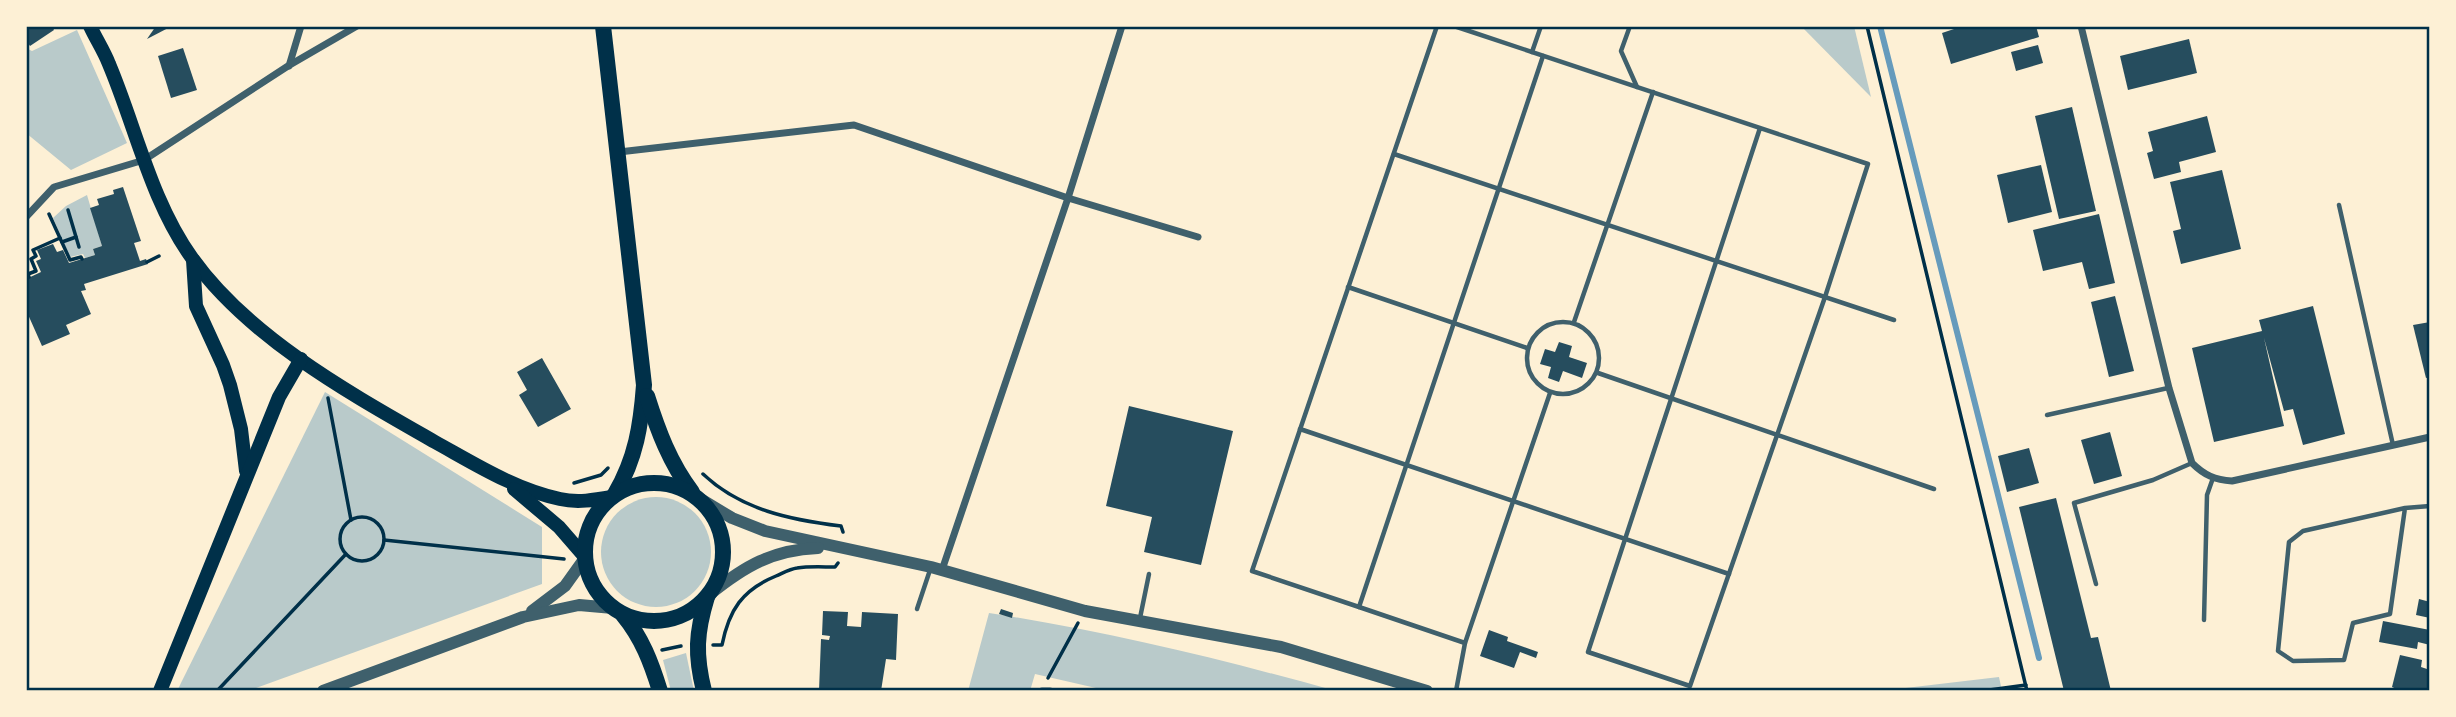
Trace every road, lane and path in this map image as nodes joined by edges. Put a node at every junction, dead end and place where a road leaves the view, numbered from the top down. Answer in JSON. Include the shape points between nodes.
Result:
{"nodes":[{"id":1,"x":90,"y":26,"type":"edge"},
{"id":2,"x":301,"y":26,"type":"edge"},
{"id":3,"x":357,"y":26,"type":"edge"},
{"id":4,"x":603,"y":26,"type":"edge"},
{"id":5,"x":1122,"y":26,"type":"edge"},
{"id":6,"x":1437,"y":26,"type":"edge"},
{"id":7,"x":1454,"y":26,"type":"edge"},
{"id":8,"x":1541,"y":26,"type":"edge"},
{"id":9,"x":1630,"y":26,"type":"edge"},
{"id":10,"x":1867,"y":26,"type":"edge"},
{"id":11,"x":2081,"y":26,"type":"edge"},
{"id":12,"x":1532,"y":52,"type":"junction"},
{"id":13,"x":1543,"y":56,"type":"junction"},
{"id":14,"x":288,"y":66,"type":"junction"},
{"id":15,"x":1637,"y":87,"type":"junction"},
{"id":16,"x":1653,"y":93,"type":"junction"},
{"id":17,"x":1760,"y":128,"type":"junction"},
{"id":18,"x":618,"y":152,"type":"junction"},
{"id":19,"x":1394,"y":154,"type":"junction"},
{"id":20,"x":144,"y":160,"type":"junction"},
{"id":21,"x":1499,"y":188,"type":"junction"},
{"id":22,"x":1068,"y":198,"type":"junction"},
{"id":23,"x":2339,"y":205,"type":"dead end"},
{"id":24,"x":68,"y":210,"type":"dead end"},
{"id":25,"x":49,"y":214,"type":"dead end"},
{"id":26,"x":27,"y":215,"type":"edge"},
{"id":27,"x":1608,"y":225,"type":"junction"},
{"id":28,"x":76,"y":237,"type":"junction"},
{"id":29,"x":1198,"y":237,"type":"dead end"},
{"id":30,"x":61,"y":240,"type":"junction"},
{"id":31,"x":79,"y":247,"type":"dead end"},
{"id":32,"x":28,"y":253,"type":"dead end"},
{"id":33,"x":35,"y":257,"type":"junction"},
{"id":34,"x":159,"y":257,"type":"dead end"},
{"id":35,"x":82,"y":259,"type":"dead end"},
{"id":36,"x":193,"y":260,"type":"junction"},
{"id":37,"x":147,"y":261,"type":"dead end"},
{"id":38,"x":1717,"y":261,"type":"junction"},
{"id":39,"x":28,"y":274,"type":"edge"},
{"id":40,"x":1348,"y":287,"type":"junction"},
{"id":41,"x":1825,"y":297,"type":"junction"},
{"id":42,"x":1894,"y":320,"type":"dead end"},
{"id":43,"x":1454,"y":323,"type":"junction"},
{"id":44,"x":1574,"y":323,"type":"junction"},
{"id":45,"x":1527,"y":348,"type":"junction"},
{"id":46,"x":302,"y":359,"type":"junction"},
{"id":47,"x":1598,"y":373,"type":"junction"},
{"id":48,"x":324,"y":374,"type":"junction"},
{"id":49,"x":644,"y":385,"type":"junction"},
{"id":50,"x":2169,"y":388,"type":"junction"},
{"id":51,"x":1550,"y":393,"type":"junction"},
{"id":52,"x":1671,"y":398,"type":"junction"},
{"id":53,"x":2047,"y":415,"type":"dead end"},
{"id":54,"x":1300,"y":429,"type":"junction"},
{"id":55,"x":1777,"y":435,"type":"junction"},
{"id":56,"x":2430,"y":437,"type":"edge"},
{"id":57,"x":2393,"y":445,"type":"junction"},
{"id":58,"x":616,"y":461,"type":"dead end"},
{"id":59,"x":2192,"y":463,"type":"junction"},
{"id":60,"x":1406,"y":465,"type":"junction"},
{"id":61,"x":696,"y":468,"type":"dead end"},
{"id":62,"x":246,"y":476,"type":"junction"},
{"id":63,"x":495,"y":476,"type":"junction"},
{"id":64,"x":2213,"y":478,"type":"junction"},
{"id":65,"x":566,"y":481,"type":"dead end"},
{"id":66,"x":1934,"y":489,"type":"dead end"},
{"id":67,"x":614,"y":496,"type":"junction"},
{"id":68,"x":695,"y":496,"type":"junction"},
{"id":69,"x":1513,"y":501,"type":"junction"},
{"id":70,"x":2430,"y":506,"type":"edge"},
{"id":71,"x":2405,"y":508,"type":"junction"},
{"id":72,"x":351,"y":520,"type":"junction"},
{"id":73,"x":1625,"y":539,"type":"junction"},
{"id":74,"x":384,"y":540,"type":"junction"},
{"id":75,"x":850,"y":548,"type":"junction"},
{"id":76,"x":562,"y":552,"type":"dead end"},
{"id":77,"x":346,"y":554,"type":"junction"},
{"id":78,"x":585,"y":557,"type":"junction"},
{"id":79,"x":937,"y":568,"type":"junction"},
{"id":80,"x":1149,"y":574,"type":"dead end"},
{"id":81,"x":1729,"y":574,"type":"junction"},
{"id":82,"x":2096,"y":584,"type":"dead end"},
{"id":83,"x":709,"y":596,"type":"junction"},
{"id":84,"x":1359,"y":607,"type":"junction"},
{"id":85,"x":917,"y":609,"type":"dead end"},
{"id":86,"x":617,"y":611,"type":"junction"},
{"id":87,"x":1085,"y":611,"type":"junction"},
{"id":88,"x":523,"y":617,"type":"junction"},
{"id":89,"x":2204,"y":620,"type":"dead end"},
{"id":90,"x":1139,"y":622,"type":"junction"},
{"id":91,"x":1465,"y":643,"type":"junction"},
{"id":92,"x":685,"y":645,"type":"dead end"},
{"id":93,"x":717,"y":645,"type":"dead end"},
{"id":94,"x":660,"y":650,"type":"dead end"},
{"id":95,"x":2025,"y":685,"type":"junction"},
{"id":96,"x":1045,"y":690,"type":"edge"},
{"id":97,"x":160,"y":691,"type":"edge"},
{"id":98,"x":217,"y":691,"type":"edge"},
{"id":99,"x":323,"y":691,"type":"edge"},
{"id":100,"x":660,"y":691,"type":"edge"},
{"id":101,"x":704,"y":691,"type":"edge"},
{"id":102,"x":1427,"y":691,"type":"edge"},
{"id":103,"x":1456,"y":691,"type":"edge"},
{"id":104,"x":1982,"y":691,"type":"edge"},
{"id":105,"x":2027,"y":691,"type":"edge"}],
"edges":[{"from":1,"to":20,"type":"main road","via":[[109,63]]},
{"from":2,"to":14,"type":"street"},
{"from":3,"to":14,"type":"street"},
{"from":4,"to":18,"type":"main road"},
{"from":5,"to":22,"type":"street"},
{"from":6,"to":19,"type":"lane"},
{"from":7,"to":12,"type":"lane"},
{"from":8,"to":12,"type":"lane"},
{"from":9,"to":15,"type":"lane","via":[[1622,51]]},
{"from":10,"to":95,"type":"path"},
{"from":11,"to":50,"type":"street"},
{"from":12,"to":13,"type":"lane"},
{"from":13,"to":15,"type":"lane"},
{"from":13,"to":21,"type":"lane"},
{"from":14,"to":20,"type":"street"},
{"from":15,"to":16,"type":"lane"},
{"from":16,"to":17,"type":"lane"},
{"from":16,"to":27,"type":"lane"},
{"from":17,"to":38,"type":"lane"},
{"from":17,"to":41,"type":"lane","via":[[1868,164]]},
{"from":18,"to":22,"type":"street","via":[[854,125]]},
{"from":18,"to":49,"type":"main road"},
{"from":19,"to":21,"type":"lane"},
{"from":19,"to":40,"type":"lane"},
{"from":20,"to":26,"type":"street","via":[[54,187]]},
{"from":20,"to":36,"type":"main road"},
{"from":21,"to":27,"type":"lane"},
{"from":21,"to":43,"type":"lane"},
{"from":22,"to":29,"type":"street"},
{"from":22,"to":79,"type":"street"},
{"from":23,"to":57,"type":"lane"},
{"from":24,"to":28,"type":"path"},
{"from":25,"to":30,"type":"path"},
{"from":27,"to":38,"type":"lane"},
{"from":27,"to":44,"type":"lane"},
{"from":28,"to":30,"type":"path"},
{"from":28,"to":31,"type":"path"},
{"from":30,"to":33,"type":"path","via":[[33,250]]},
{"from":30,"to":35,"type":"path","via":[[70,260]]},
{"from":32,"to":33,"type":"path"},
{"from":33,"to":39,"type":"path","via":[[36,271]]},
{"from":34,"to":37,"type":"path"},
{"from":36,"to":46,"type":"main road","via":[[235,307]]},
{"from":36,"to":62,"type":"main road","via":[[196,306],[230,385]]},
{"from":38,"to":41,"type":"lane"},
{"from":38,"to":52,"type":"lane"},
{"from":40,"to":43,"type":"lane"},
{"from":40,"to":54,"type":"lane"},
{"from":41,"to":42,"type":"lane"},
{"from":41,"to":55,"type":"lane"},
{"from":43,"to":45,"type":"lane"},
{"from":43,"to":60,"type":"lane"},
{"from":44,"to":45,"type":"lane","via":[[1555,322],[1539,330]]},
{"from":44,"to":47,"type":"lane","via":[[1592,334],[1600,353]]},
{"from":45,"to":51,"type":"lane","via":[[1526,362],[1533,380]]},
{"from":46,"to":48,"type":"main road"},
{"from":46,"to":62,"type":"main road","via":[[279,397]]},
{"from":47,"to":51,"type":"lane","via":[[1587,387],[1568,395]]},
{"from":47,"to":52,"type":"lane"},
{"from":48,"to":63,"type":"main road"},
{"from":48,"to":72,"type":"path"},
{"from":49,"to":67,"type":"main road","via":[[637,444]]},
{"from":49,"to":68,"type":"main road","via":[[662,442]]},
{"from":50,"to":53,"type":"lane"},
{"from":50,"to":59,"type":"street"},
{"from":51,"to":69,"type":"lane"},
{"from":52,"to":55,"type":"lane"},
{"from":52,"to":73,"type":"lane"},
{"from":54,"to":60,"type":"lane"},
{"from":54,"to":84,"type":"lane","via":[[1252,571]]},
{"from":55,"to":66,"type":"lane"},
{"from":55,"to":81,"type":"lane"},
{"from":56,"to":57,"type":"street"},
{"from":57,"to":64,"type":"street","via":[[2232,481]]},
{"from":58,"to":65,"type":"path","via":[[601,475]]},
{"from":59,"to":64,"type":"street"},
{"from":59,"to":82,"type":"lane","via":[[2153,480],[2074,503]]},
{"from":60,"to":69,"type":"lane"},
{"from":60,"to":84,"type":"lane"},
{"from":61,"to":75,"type":"path","via":[[744,503],[772,514],[841,526]]},
{"from":62,"to":97,"type":"main road"},
{"from":63,"to":67,"type":"main road","via":[[561,499]]},
{"from":63,"to":78,"type":"main road","via":[[544,512]]},
{"from":64,"to":89,"type":"lane","via":[[2207,495]]},
{"from":67,"to":68,"type":"main road","via":[[638,484],[657,482]]},
{"from":67,"to":78,"type":"main road","via":[[590,525]]},
{"from":68,"to":75,"type":"street","via":[[747,525]]},
{"from":68,"to":83,"type":"main road","via":[[713,516],[722,536],[724,558]]},
{"from":69,"to":73,"type":"lane"},
{"from":69,"to":91,"type":"lane"},
{"from":70,"to":71,"type":"lane"},
{"from":71,"to":71,"type":"lane","via":[[2303,531],[2289,542],[2278,651],[2293,661],[2344,660],[2353,623],[2390,614]]},
{"from":72,"to":74,"type":"path","via":[[375,521]]},
{"from":72,"to":77,"type":"path","via":[[340,537]]},
{"from":73,"to":81,"type":"lane"},
{"from":73,"to":81,"type":"lane","via":[[1588,652],[1690,686]]},
{"from":74,"to":76,"type":"path","via":[[564,559]]},
{"from":74,"to":77,"type":"path","via":[[372,559],[361,561]]},
{"from":75,"to":79,"type":"street"},
{"from":75,"to":83,"type":"street","via":[[804,549],[764,559],[736,573]]},
{"from":75,"to":93,"type":"path","via":[[835,567],[796,568],[761,582],[733,609],[722,645]]},
{"from":77,"to":98,"type":"path"},
{"from":78,"to":86,"type":"main road","via":[[597,591]]},
{"from":78,"to":88,"type":"street","via":[[565,586]]},
{"from":79,"to":85,"type":"lane"},
{"from":79,"to":87,"type":"street"},
{"from":80,"to":90,"type":"lane"},
{"from":83,"to":86,"type":"main road","via":[[693,610],[656,622]]},
{"from":83,"to":101,"type":"main road","via":[[696,644]]},
{"from":84,"to":91,"type":"lane"},
{"from":86,"to":88,"type":"street","via":[[579,605]]},
{"from":86,"to":100,"type":"main road","via":[[634,629]]},
{"from":87,"to":90,"type":"street"},
{"from":87,"to":96,"type":"path"},
{"from":88,"to":99,"type":"street"},
{"from":90,"to":102,"type":"street","via":[[1281,647]]},
{"from":91,"to":103,"type":"lane"},
{"from":92,"to":94,"type":"path"},
{"from":95,"to":104,"type":"path"},
{"from":95,"to":105,"type":"path"}]}
